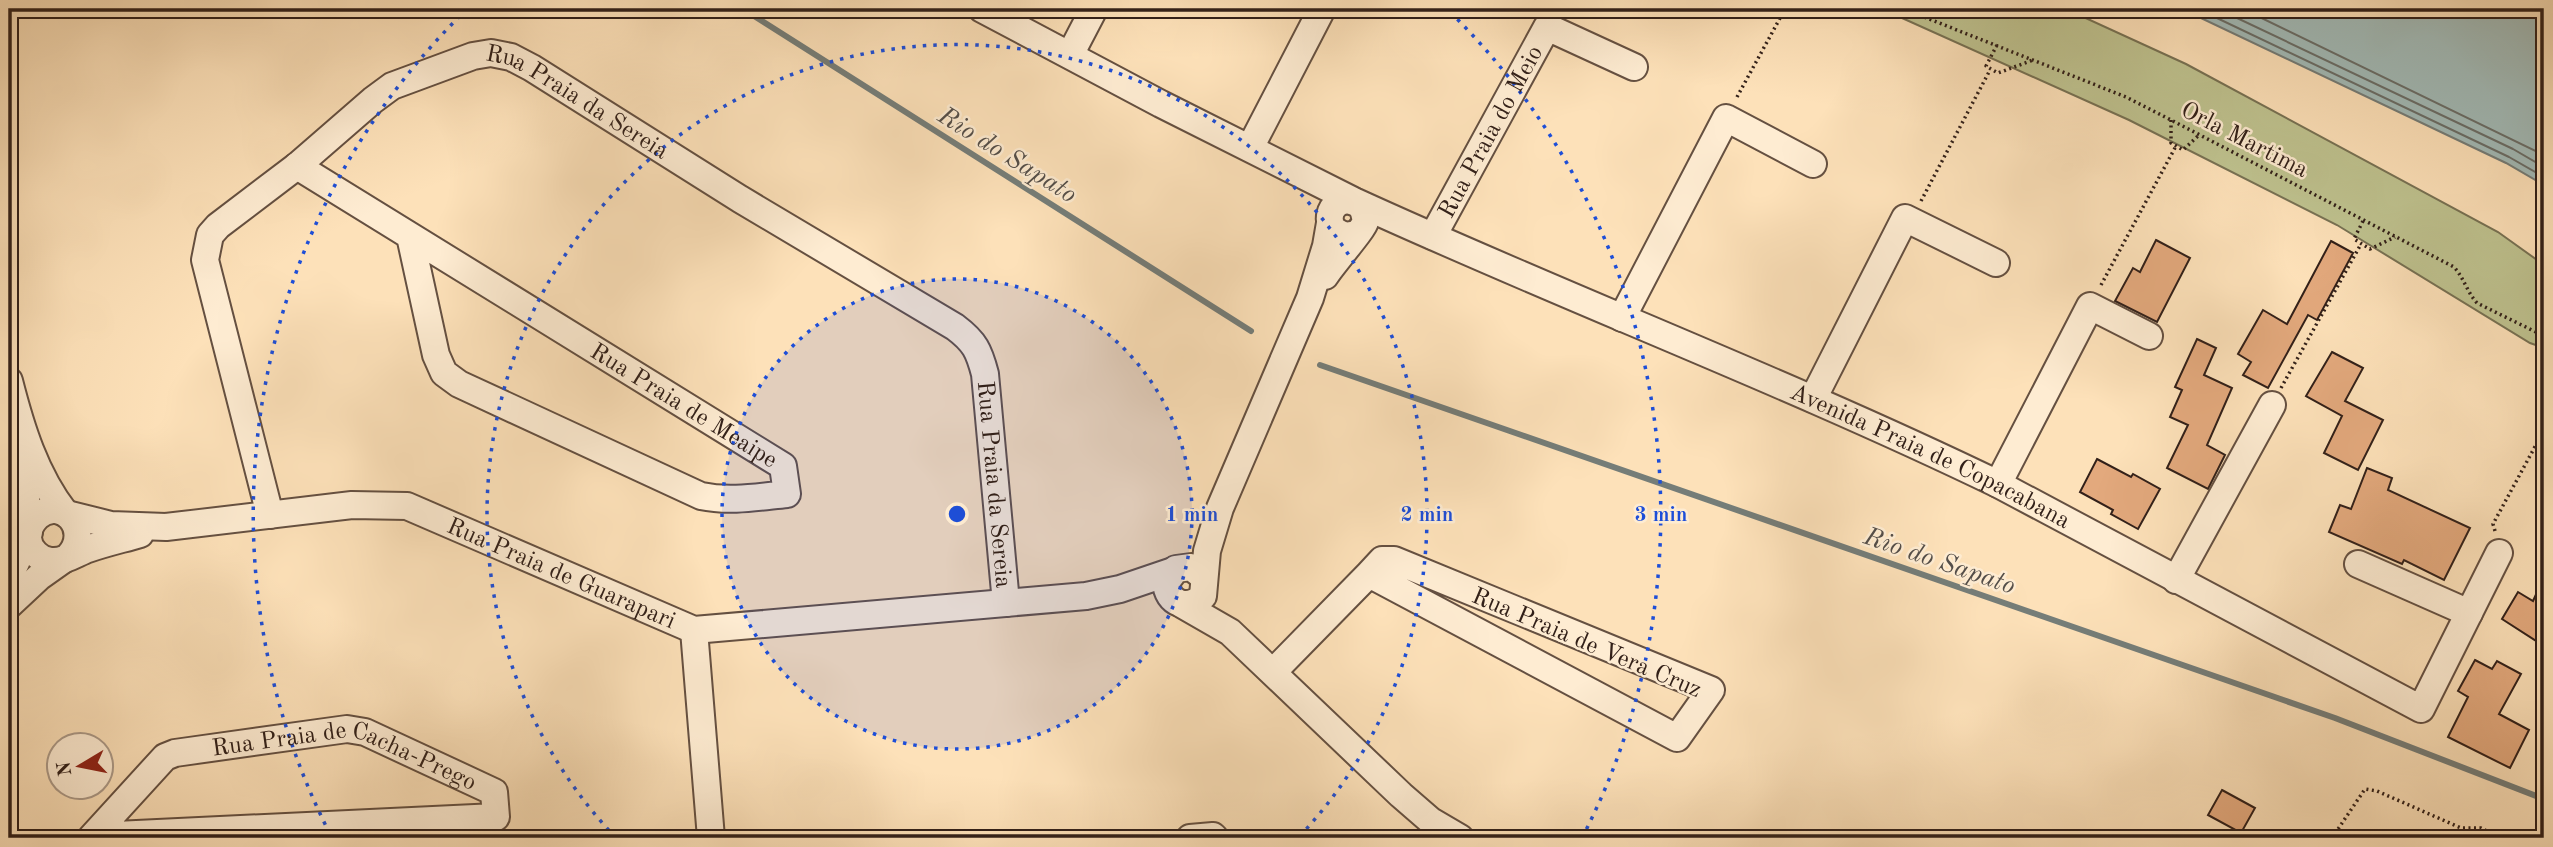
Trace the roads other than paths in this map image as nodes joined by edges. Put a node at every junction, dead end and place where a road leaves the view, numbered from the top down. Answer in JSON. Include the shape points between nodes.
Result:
{"nodes":[{"id":1,"x":982,"y":9,"type":"edge"},
{"id":2,"x":1094,"y":9,"type":"edge"},
{"id":3,"x":1322,"y":9,"type":"edge"},
{"id":4,"x":1070,"y":55,"type":"junction"},
{"id":5,"x":1634,"y":67,"type":"dead end"},
{"id":6,"x":1250,"y":148,"type":"junction"},
{"id":7,"x":1280,"y":163,"type":"junction"},
{"id":8,"x":1812,"y":164,"type":"dead end"},
{"id":9,"x":297,"y":166,"type":"junction"},
{"id":10,"x":1354,"y":201,"type":"junction"},
{"id":11,"x":1329,"y":222,"type":"junction"},
{"id":12,"x":1358,"y":233,"type":"junction"},
{"id":13,"x":1429,"y":235,"type":"junction"},
{"id":14,"x":410,"y":236,"type":"junction"},
{"id":15,"x":1996,"y":263,"type":"dead end"},
{"id":16,"x":1310,"y":298,"type":"junction"},
{"id":17,"x":1622,"y":318,"type":"junction"},
{"id":18,"x":2149,"y":336,"type":"dead end"},
{"id":19,"x":9,"y":381,"type":"edge"},
{"id":20,"x":1813,"y":398,"type":"junction"},
{"id":21,"x":2272,"y":405,"type":"road end"},
{"id":22,"x":18,"y":418,"type":"junction"},
{"id":23,"x":1998,"y":484,"type":"junction"},
{"id":24,"x":1220,"y":508,"type":"junction"},
{"id":25,"x":66,"y":514,"type":"junction"},
{"id":26,"x":270,"y":515,"type":"junction"},
{"id":27,"x":166,"y":527,"type":"junction"},
{"id":28,"x":28,"y":534,"type":"junction"},
{"id":29,"x":2499,"y":553,"type":"road end"},
{"id":30,"x":66,"y":558,"type":"junction"},
{"id":31,"x":2358,"y":564,"type":"dead end"},
{"id":32,"x":1175,"y":570,"type":"junction"},
{"id":33,"x":1368,"y":574,"type":"junction"},
{"id":34,"x":9,"y":578,"type":"edge"},
{"id":35,"x":1204,"y":579,"type":"junction"},
{"id":36,"x":2176,"y":580,"type":"junction"},
{"id":37,"x":1086,"y":596,"type":"junction"},
{"id":38,"x":1006,"y":603,"type":"junction"},
{"id":39,"x":9,"y":605,"type":"edge"},
{"id":40,"x":1181,"y":605,"type":"junction"},
{"id":41,"x":2469,"y":613,"type":"junction"},
{"id":42,"x":694,"y":631,"type":"junction"},
{"id":43,"x":1230,"y":632,"type":"junction"},
{"id":44,"x":1273,"y":672,"type":"junction"},
{"id":45,"x":93,"y":837,"type":"edge"},
{"id":46,"x":711,"y":838,"type":"edge"},
{"id":47,"x":1190,"y":838,"type":"edge"},
{"id":48,"x":1215,"y":838,"type":"edge"},
{"id":49,"x":1460,"y":838,"type":"edge"}],
"edges":[{"from":1,"to":4,"type":"street","name":"Avenida Praia de Copacabana"},
{"from":2,"to":4,"type":"street"},
{"from":3,"to":6,"type":"street"},
{"from":4,"to":6,"type":"street","name":"Avenida Praia de Copacabana"},
{"from":5,"to":13,"type":"street","name":"Rua Praia do Meio","via":[[1547,27]]},
{"from":6,"to":7,"type":"street","name":"Avenida Praia de Copacabana"},
{"from":7,"to":10,"type":"street","name":"Avenida Praia de Copacabana"},
{"from":7,"to":11,"type":"street","name":"Avenida Praia de Copacabana"},
{"from":8,"to":17,"type":"street","via":[[1726,118]]},
{"from":9,"to":14,"type":"street","name":"Rua Praia de Meaipe"},
{"from":9,"to":26,"type":"street","name":"Rua Praia da Sereia","via":[[218,226],[205,249]]},
{"from":9,"to":38,"type":"street","name":"Rua Praia da Sereia","via":[[392,86],[473,56],[511,57],[955,327],[971,339],[985,374]]},
{"from":10,"to":11,"type":"street","via":[[1335,204]]},
{"from":10,"to":12,"type":"street","via":[[1366,219]]},
{"from":10,"to":13,"type":"street","name":"Avenida Praia de Copacabana"},
{"from":11,"to":12,"type":"street","via":[[1338,234]]},
{"from":11,"to":16,"type":"street"},
{"from":12,"to":13,"type":"street","name":"Avenida Praia de Copacabana"},
{"from":12,"to":16,"type":"street"},
{"from":13,"to":17,"type":"street","name":"Avenida Praia de Copacabana"},
{"from":14,"to":14,"type":"street","name":"Rua Praia de Meaipe","via":[[436,355],[444,373],[459,384],[701,496],[736,500],[787,494],[783,467]]},
{"from":15,"to":20,"type":"street","via":[[1905,218]]},
{"from":16,"to":24,"type":"street"},
{"from":17,"to":20,"type":"street","name":"Avenida Praia de Copacabana"},
{"from":18,"to":23,"type":"street","via":[[2090,306]]},
{"from":19,"to":22,"type":"street"},
{"from":20,"to":23,"type":"street","name":"Avenida Praia de Copacabana"},
{"from":21,"to":36,"type":"street"},
{"from":22,"to":25,"type":"street","via":[[39,472]]},
{"from":22,"to":28,"type":"street"},
{"from":23,"to":36,"type":"street","name":"Avenida Praia de Copacabana"},
{"from":24,"to":32,"type":"street","via":[[1197,547]]},
{"from":24,"to":35,"type":"street"},
{"from":25,"to":27,"type":"street","name":"Rua Praia de Guarapari","via":[[111,525]]},
{"from":25,"to":28,"type":"street","via":[[46,511]]},
{"from":25,"to":30,"type":"street","via":[[78,530],[76,549]]},
{"from":26,"to":27,"type":"street","name":"Rua Praia de Guarapari"},
{"from":26,"to":42,"type":"street","name":"Rua Praia de Guarapari","via":[[352,505],[407,506]]},
{"from":27,"to":30,"type":"street","name":"Rua Praia de Guarapari"},
{"from":28,"to":30,"type":"street","via":[[29,544],[40,557],[47,561]]},
{"from":28,"to":34,"type":"street"},
{"from":29,"to":41,"type":"street"},
{"from":30,"to":39,"type":"street","name":"Rua Praia de Guarapari"},
{"from":31,"to":41,"type":"street"},
{"from":32,"to":35,"type":"street","via":[[1191,567]]},
{"from":32,"to":37,"type":"street","name":"Rua Praia de Guarapari"},
{"from":32,"to":40,"type":"street","via":[[1167,589]]},
{"from":33,"to":33,"type":"street","name":"Rua Praia de Vera Cruz","via":[[1677,738],[1711,690],[1394,560],[1382,560]]},
{"from":33,"to":44,"type":"street","name":"Rua Praia de Vera Cruz"},
{"from":35,"to":40,"type":"street","via":[[1203,596],[1191,605]]},
{"from":35,"to":43,"type":"street","name":"Rua Praia de Guarapari"},
{"from":36,"to":41,"type":"street","name":"Avenida Praia de Copacabana","via":[[2421,709]]},
{"from":37,"to":38,"type":"street","name":"Rua Praia de Guarapari"},
{"from":37,"to":40,"type":"street","name":"Rua Praia de Guarapari"},
{"from":38,"to":42,"type":"street","name":"Rua Praia de Guarapari"},
{"from":40,"to":43,"type":"street","name":"Rua Praia de Guarapari"},
{"from":42,"to":46,"type":"street"},
{"from":43,"to":44,"type":"street","name":"Rua Praia de Guarapari"},
{"from":44,"to":49,"type":"street","name":"Rua Praia de Guarapari","via":[[1401,795]]},
{"from":45,"to":45,"type":"street","name":"Rua Praia de Cacha-Prego","via":[[165,757],[347,729],[365,732],[494,792],[496,817]]},
{"from":47,"to":48,"type":"street"}]}
